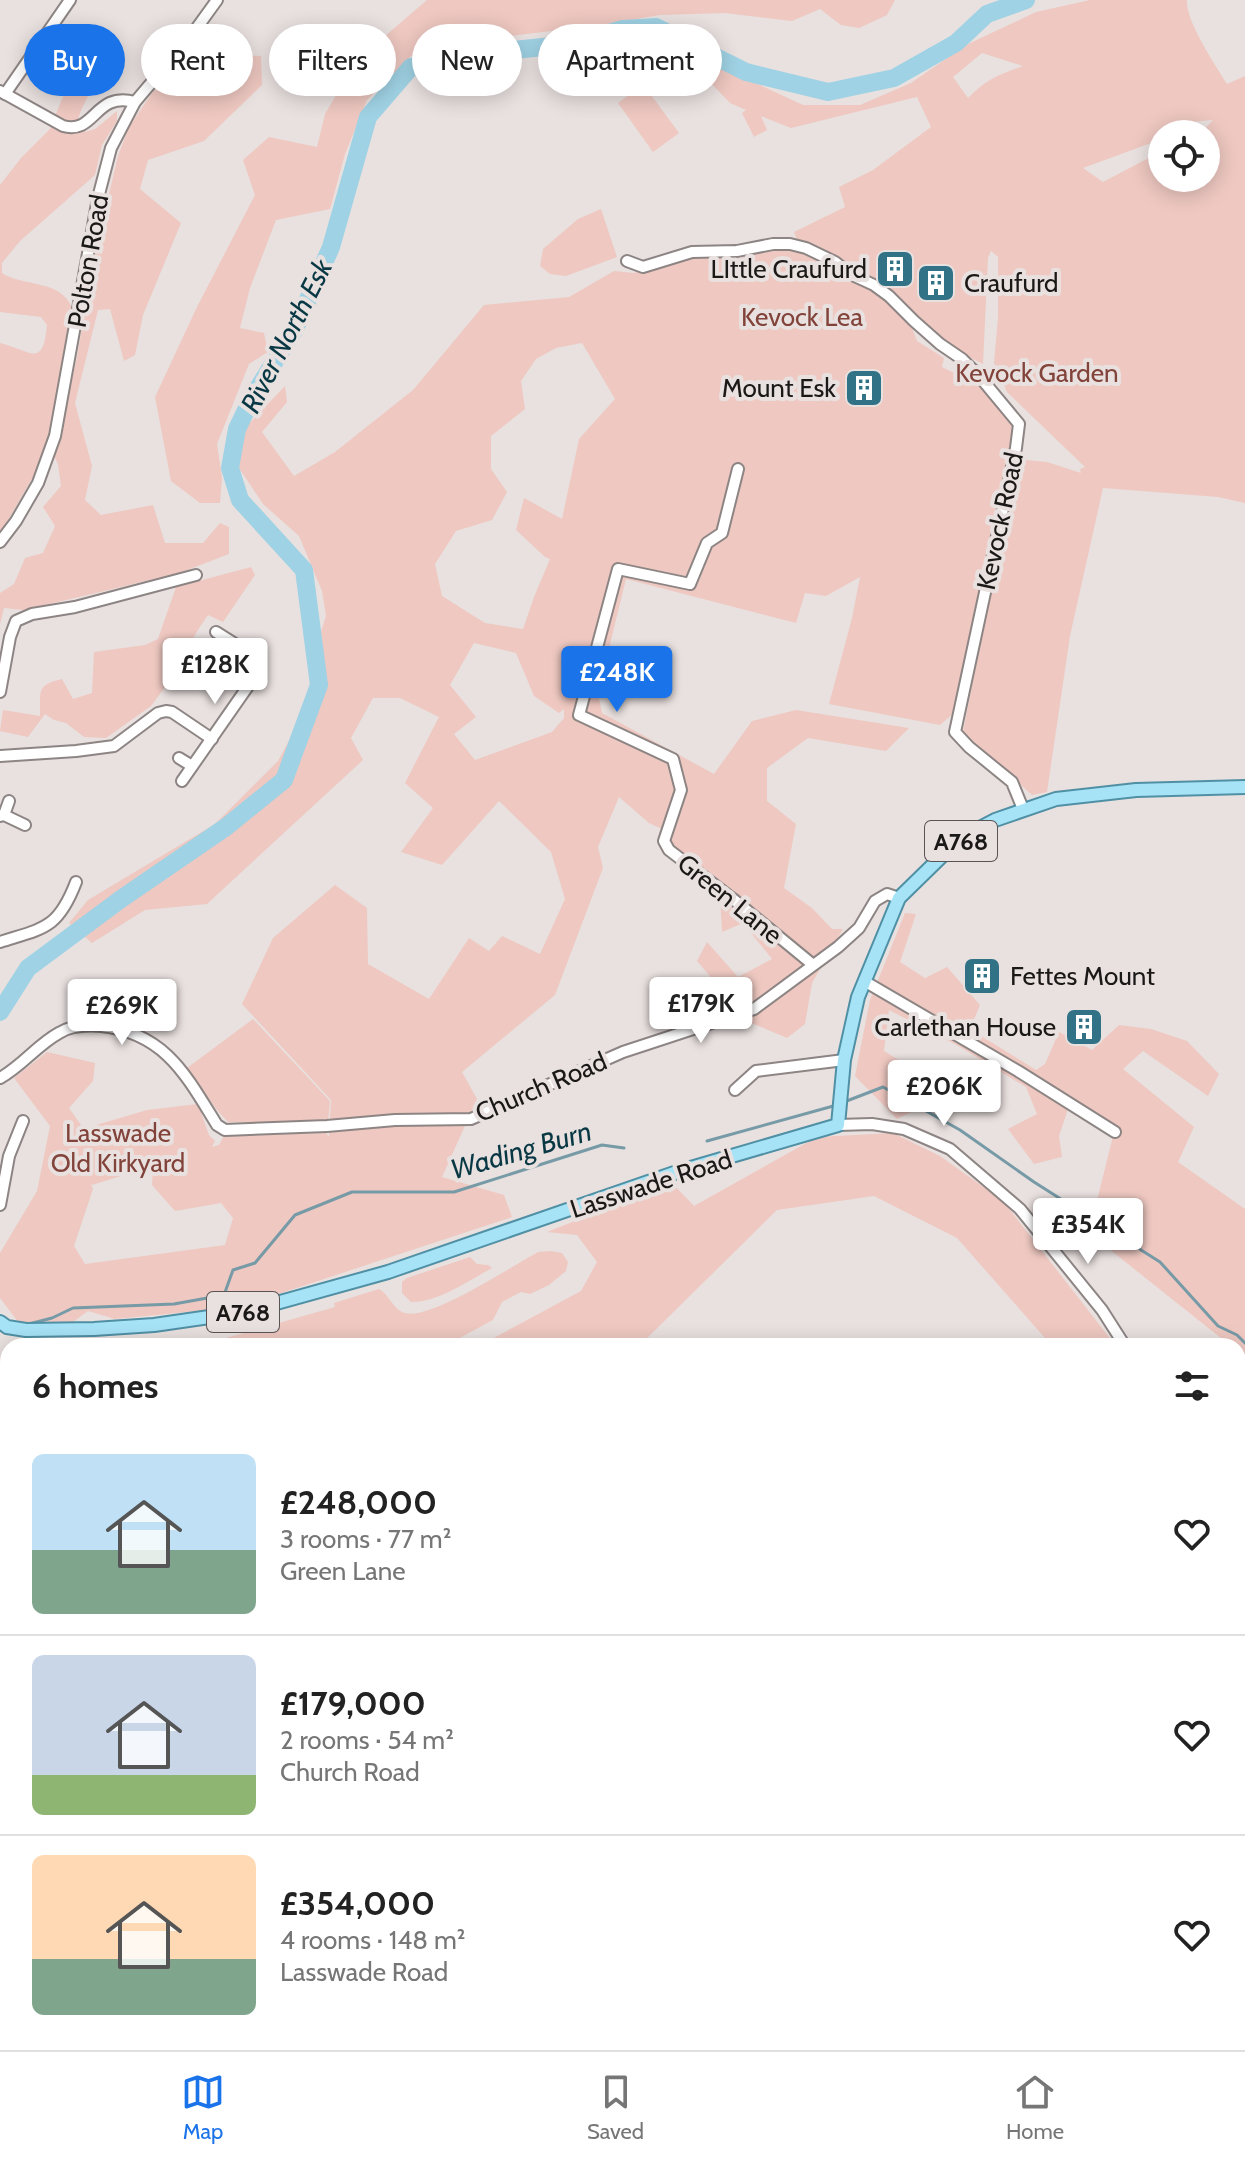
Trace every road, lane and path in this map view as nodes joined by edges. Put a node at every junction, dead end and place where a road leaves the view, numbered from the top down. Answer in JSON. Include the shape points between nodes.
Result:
{"nodes":[{"id":1,"x":70,"y":0,"type":"edge"},
{"id":2,"x":217,"y":0,"type":"edge"},
{"id":3,"x":3,"y":93,"type":"edge"},
{"id":4,"x":135,"y":102,"type":"junction"},
{"id":5,"x":627,"y":261,"type":"dead end"},
{"id":6,"x":738,"y":469,"type":"dead end"},
{"id":7,"x":0,"y":542,"type":"edge"},
{"id":8,"x":196,"y":575,"type":"dead end"},
{"id":9,"x":216,"y":632,"type":"dead end"},
{"id":10,"x":0,"y":692,"type":"edge"},
{"id":11,"x":212,"y":739,"type":"junction"},
{"id":12,"x":0,"y":756,"type":"edge"},
{"id":13,"x":179,"y":758,"type":"dead end"},
{"id":14,"x":192,"y":766,"type":"junction"},
{"id":15,"x":182,"y":781,"type":"dead end"},
{"id":16,"x":1245,"y":787,"type":"edge"},
{"id":17,"x":9,"y":801,"type":"dead end"},
{"id":18,"x":1023,"y":809,"type":"junction"},
{"id":19,"x":2,"y":816,"type":"edge"},
{"id":20,"x":25,"y":825,"type":"dead end"},
{"id":21,"x":76,"y":882,"type":"dead end"},
{"id":22,"x":899,"y":898,"type":"junction"},
{"id":23,"x":0,"y":942,"type":"edge"},
{"id":24,"x":812,"y":964,"type":"junction"},
{"id":25,"x":864,"y":981,"type":"junction"},
{"id":26,"x":844,"y":1060,"type":"junction"},
{"id":27,"x":0,"y":1078,"type":"edge"},
{"id":28,"x":735,"y":1090,"type":"dead end"},
{"id":29,"x":23,"y":1121,"type":"dead end"},
{"id":30,"x":838,"y":1125,"type":"junction"},
{"id":31,"x":1115,"y":1132,"type":"dead end"},
{"id":32,"x":0,"y":1205,"type":"edge"},
{"id":33,"x":4,"y":1324,"type":"edge"},
{"id":34,"x":1120,"y":1338,"type":"edge"}],
"edges":[{"from":1,"to":3,"type":"street"},
{"from":2,"to":4,"type":"street","name":"Polton Road"},
{"from":3,"to":4,"type":"street","via":[[72,128],[114,100]]},
{"from":4,"to":7,"type":"street","name":"Polton Road","via":[[111,148],[98,198],[55,436],[38,483]]},
{"from":5,"to":18,"type":"street","name":"Kevock Road","via":[[643,267],[692,252],[773,244],[806,248],[889,296],[962,359],[1019,424],[955,732],[1012,782]]},
{"from":6,"to":24,"type":"street","name":"Green Lane","via":[[722,533],[707,543],[690,584],[618,569],[579,715],[673,759],[681,790],[664,841],[669,850]]},
{"from":8,"to":10,"type":"street","via":[[16,621]]},
{"from":9,"to":11,"type":"street","via":[[230,634],[250,658],[253,679]]},
{"from":11,"to":12,"type":"street","via":[[166,711],[114,746]]},
{"from":11,"to":14,"type":"street"},
{"from":13,"to":14,"type":"street"},
{"from":14,"to":15,"type":"street"},
{"from":16,"to":18,"type":"main road","number":"A768","via":[[1085,795]]},
{"from":17,"to":19,"type":"street"},
{"from":18,"to":22,"type":"main road","number":"A768","via":[[974,831]]},
{"from":19,"to":20,"type":"street"},
{"from":21,"to":23,"type":"street","via":[[54,921]]},
{"from":22,"to":24,"type":"street","name":"Church Road","via":[[887,894],[875,901],[859,928]]},
{"from":22,"to":25,"type":"main road","number":"A768"},
{"from":24,"to":27,"type":"street","name":"Church Road","via":[[754,1009],[623,1052],[471,1119],[225,1130],[181,1068],[149,1040],[92,1025],[59,1032]]},
{"from":25,"to":26,"type":"main road","number":"A768"},
{"from":25,"to":31,"type":"street"},
{"from":26,"to":28,"type":"street","via":[[756,1071]]},
{"from":26,"to":30,"type":"main road","number":"A768"},
{"from":29,"to":32,"type":"street","via":[[9,1156]]},
{"from":30,"to":33,"type":"main road","name":"Lasswade Road","number":"A768","via":[[677,1172],[388,1272],[244,1312],[94,1329],[26,1330]]},
{"from":30,"to":34,"type":"street","name":"Lasswade Road","via":[[904,1129],[950,1149],[1020,1209]]}]}
